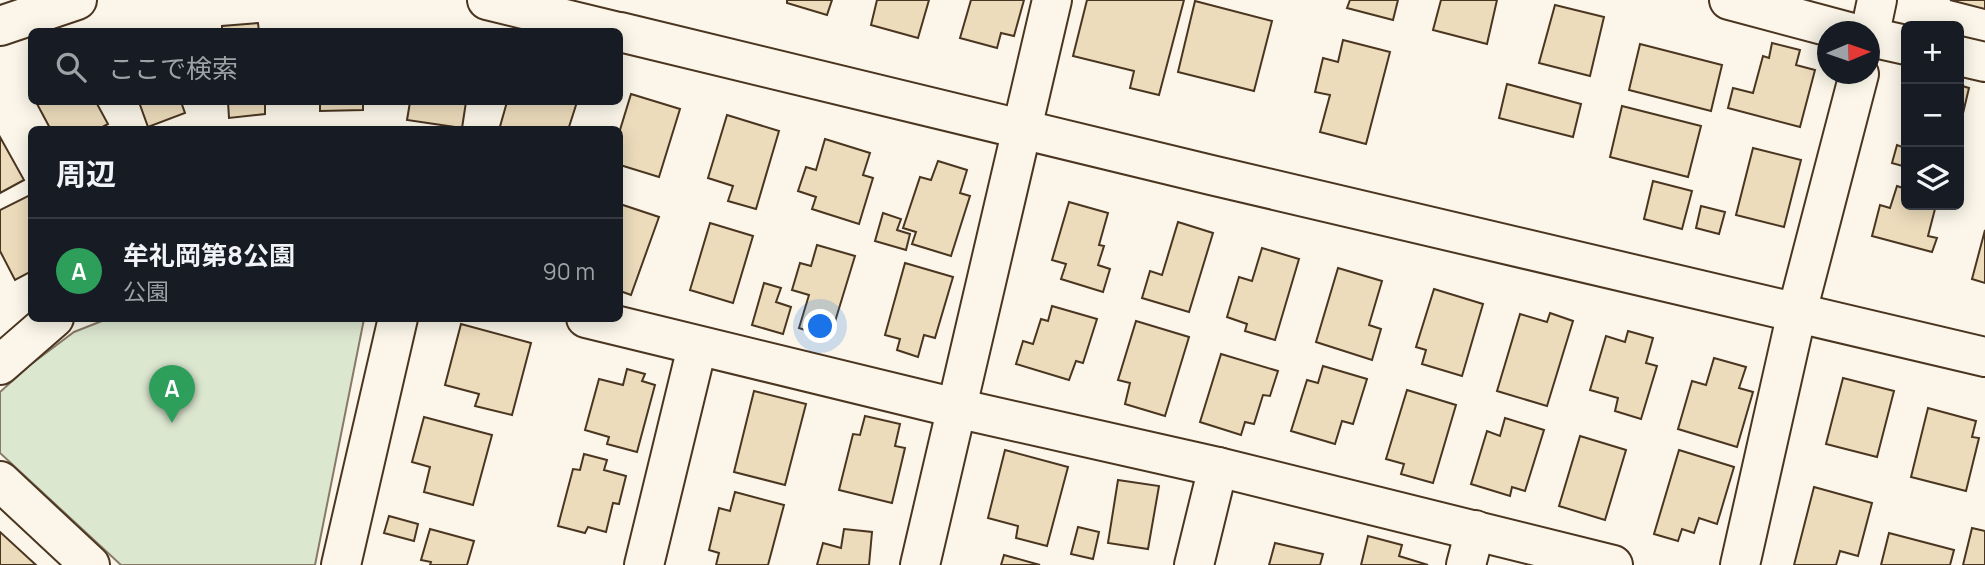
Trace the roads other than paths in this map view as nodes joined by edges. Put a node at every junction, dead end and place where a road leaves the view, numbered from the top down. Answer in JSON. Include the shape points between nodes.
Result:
{"nodes":[{"id":1,"x":77,"y":0,"type":"edge"},
{"id":2,"x":487,"y":0,"type":"edge"},
{"id":3,"x":1052,"y":0,"type":"edge"},
{"id":4,"x":1728,"y":0,"type":"edge"},
{"id":5,"x":1877,"y":0,"type":"edge"},
{"id":6,"x":1873,"y":21,"type":"edge"},
{"id":7,"x":1817,"y":23,"type":"edge"},
{"id":8,"x":0,"y":26,"type":"edge"},
{"id":9,"x":602,"y":28,"type":"edge"},
{"id":10,"x":623,"y":33,"type":"edge"},
{"id":11,"x":1880,"y":38,"type":"edge"},
{"id":12,"x":1901,"y":44,"type":"edge"},
{"id":13,"x":1964,"y":58,"type":"edge"},
{"id":14,"x":1985,"y":62,"type":"edge"},
{"id":15,"x":1856,"y":84,"type":"edge"},
{"id":16,"x":1022,"y":129,"type":"junction"},
{"id":17,"x":1797,"y":312,"type":"junction"},
{"id":18,"x":49,"y":322,"type":"edge"},
{"id":19,"x":397,"y":322,"type":"edge"},
{"id":20,"x":602,"y":322,"type":"edge"},
{"id":21,"x":697,"y":346,"type":"junction"},
{"id":22,"x":1985,"y":357,"type":"edge"},
{"id":23,"x":0,"y":365,"type":"edge"},
{"id":24,"x":956,"y":408,"type":"junction"},
{"id":25,"x":1218,"y":467,"type":"junction"},
{"id":26,"x":0,"y":481,"type":"edge"},
{"id":27,"x":1470,"y":547,"type":"edge"},
{"id":28,"x":90,"y":565,"type":"edge"},
{"id":29,"x":341,"y":565,"type":"edge"},
{"id":30,"x":644,"y":565,"type":"edge"},
{"id":31,"x":919,"y":565,"type":"edge"},
{"id":32,"x":1194,"y":565,"type":"edge"},
{"id":33,"x":1614,"y":565,"type":"edge"},
{"id":34,"x":1740,"y":565,"type":"edge"}],
"edges":[{"from":1,"to":8,"type":"street"},
{"from":2,"to":9,"type":"street"},
{"from":3,"to":16,"type":"street"},
{"from":4,"to":7,"type":"street"},
{"from":5,"to":6,"type":"street"},
{"from":10,"to":16,"type":"street"},
{"from":11,"to":12,"type":"street"},
{"from":13,"to":14,"type":"street"},
{"from":15,"to":17,"type":"street"},
{"from":16,"to":17,"type":"street"},
{"from":16,"to":24,"type":"street"},
{"from":17,"to":22,"type":"street"},
{"from":17,"to":34,"type":"street"},
{"from":18,"to":23,"type":"street"},
{"from":19,"to":29,"type":"street"},
{"from":20,"to":21,"type":"street"},
{"from":21,"to":24,"type":"street"},
{"from":21,"to":30,"type":"street"},
{"from":24,"to":25,"type":"street"},
{"from":24,"to":31,"type":"street"},
{"from":25,"to":27,"type":"street"},
{"from":25,"to":32,"type":"street"},
{"from":26,"to":28,"type":"street"},
{"from":27,"to":33,"type":"street"}]}
